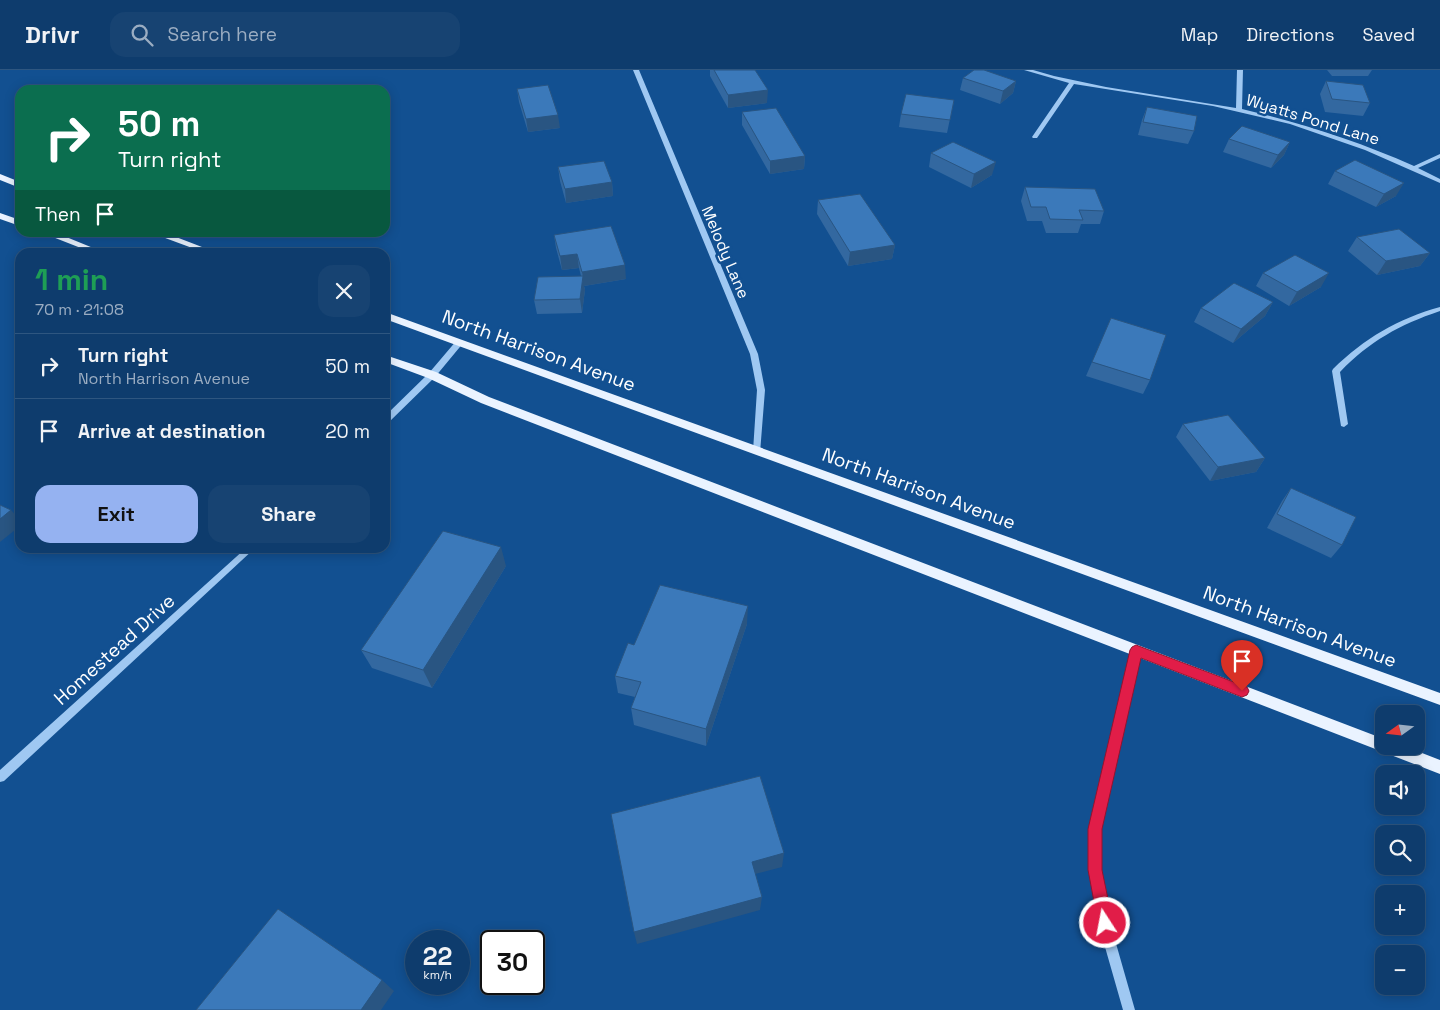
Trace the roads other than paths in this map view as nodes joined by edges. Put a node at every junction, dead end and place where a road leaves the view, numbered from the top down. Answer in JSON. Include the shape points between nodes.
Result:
{"nodes":[{"id":1,"x":636,"y":70,"type":"edge"},
{"id":2,"x":1027,"y":70,"type":"edge"},
{"id":3,"x":1240,"y":70,"type":"edge"},
{"id":4,"x":1072,"y":82,"type":"junction"},
{"id":5,"x":1239,"y":110,"type":"junction"},
{"id":6,"x":1035,"y":137,"type":"dead end"},
{"id":7,"x":1440,"y":156,"type":"edge"},
{"id":8,"x":1414,"y":168,"type":"junction"},
{"id":9,"x":0,"y":177,"type":"edge"},
{"id":10,"x":15,"y":182,"type":"edge"},
{"id":11,"x":1440,"y":182,"type":"edge"},
{"id":12,"x":0,"y":216,"type":"edge"},
{"id":13,"x":15,"y":221,"type":"edge"},
{"id":14,"x":58,"y":237,"type":"edge"},
{"id":15,"x":167,"y":237,"type":"edge"},
{"id":16,"x":87,"y":248,"type":"edge"},
{"id":17,"x":199,"y":248,"type":"edge"},
{"id":18,"x":1440,"y":309,"type":"edge"},
{"id":19,"x":390,"y":317,"type":"edge"},
{"id":20,"x":460,"y":342,"type":"junction"},
{"id":21,"x":390,"y":360,"type":"edge"},
{"id":22,"x":432,"y":375,"type":"junction"},
{"id":23,"x":390,"y":417,"type":"edge"},
{"id":24,"x":1344,"y":424,"type":"dead end"},
{"id":25,"x":757,"y":451,"type":"junction"},
{"id":26,"x":246,"y":553,"type":"edge"},
{"id":27,"x":1136,"y":650,"type":"junction"},
{"id":28,"x":1440,"y":698,"type":"edge"},
{"id":29,"x":1375,"y":742,"type":"edge"},
{"id":30,"x":1409,"y":755,"type":"edge"},
{"id":31,"x":1440,"y":767,"type":"edge"},
{"id":32,"x":0,"y":777,"type":"edge"},
{"id":33,"x":1129,"y":1010,"type":"edge"}],
"edges":[{"from":1,"to":25,"type":"street","name":"Melody Lane","via":[[754,354],[761,390]]},
{"from":2,"to":4,"type":"street","name":"Wyatts Pond Lane"},
{"from":3,"to":5,"type":"street"},
{"from":4,"to":5,"type":"street","name":"Wyatts Pond Lane"},
{"from":4,"to":6,"type":"street"},
{"from":5,"to":8,"type":"street","name":"Wyatts Pond Lane","via":[[1324,134]]},
{"from":7,"to":8,"type":"street"},
{"from":8,"to":11,"type":"street","name":"Wyatts Pond Lane"},
{"from":9,"to":10,"type":"main road"},
{"from":12,"to":13,"type":"main road"},
{"from":14,"to":16,"type":"main road"},
{"from":15,"to":17,"type":"main road"},
{"from":18,"to":24,"type":"street","via":[[1394,326],[1358,349],[1336,371]]},
{"from":19,"to":20,"type":"main road","name":"North Harrison Avenue"},
{"from":20,"to":22,"type":"street"},
{"from":20,"to":25,"type":"main road","name":"North Harrison Avenue"},
{"from":21,"to":22,"type":"main road"},
{"from":22,"to":23,"type":"street"},
{"from":22,"to":27,"type":"main road","via":[[486,400]]},
{"from":25,"to":28,"type":"main road","name":"North Harrison Avenue"},
{"from":26,"to":32,"type":"street","name":"Homestead Drive"},
{"from":27,"to":29,"type":"main road"},
{"from":27,"to":33,"type":"street","via":[[1095,829],[1097,879],[1109,940]]},
{"from":30,"to":31,"type":"main road"}]}
